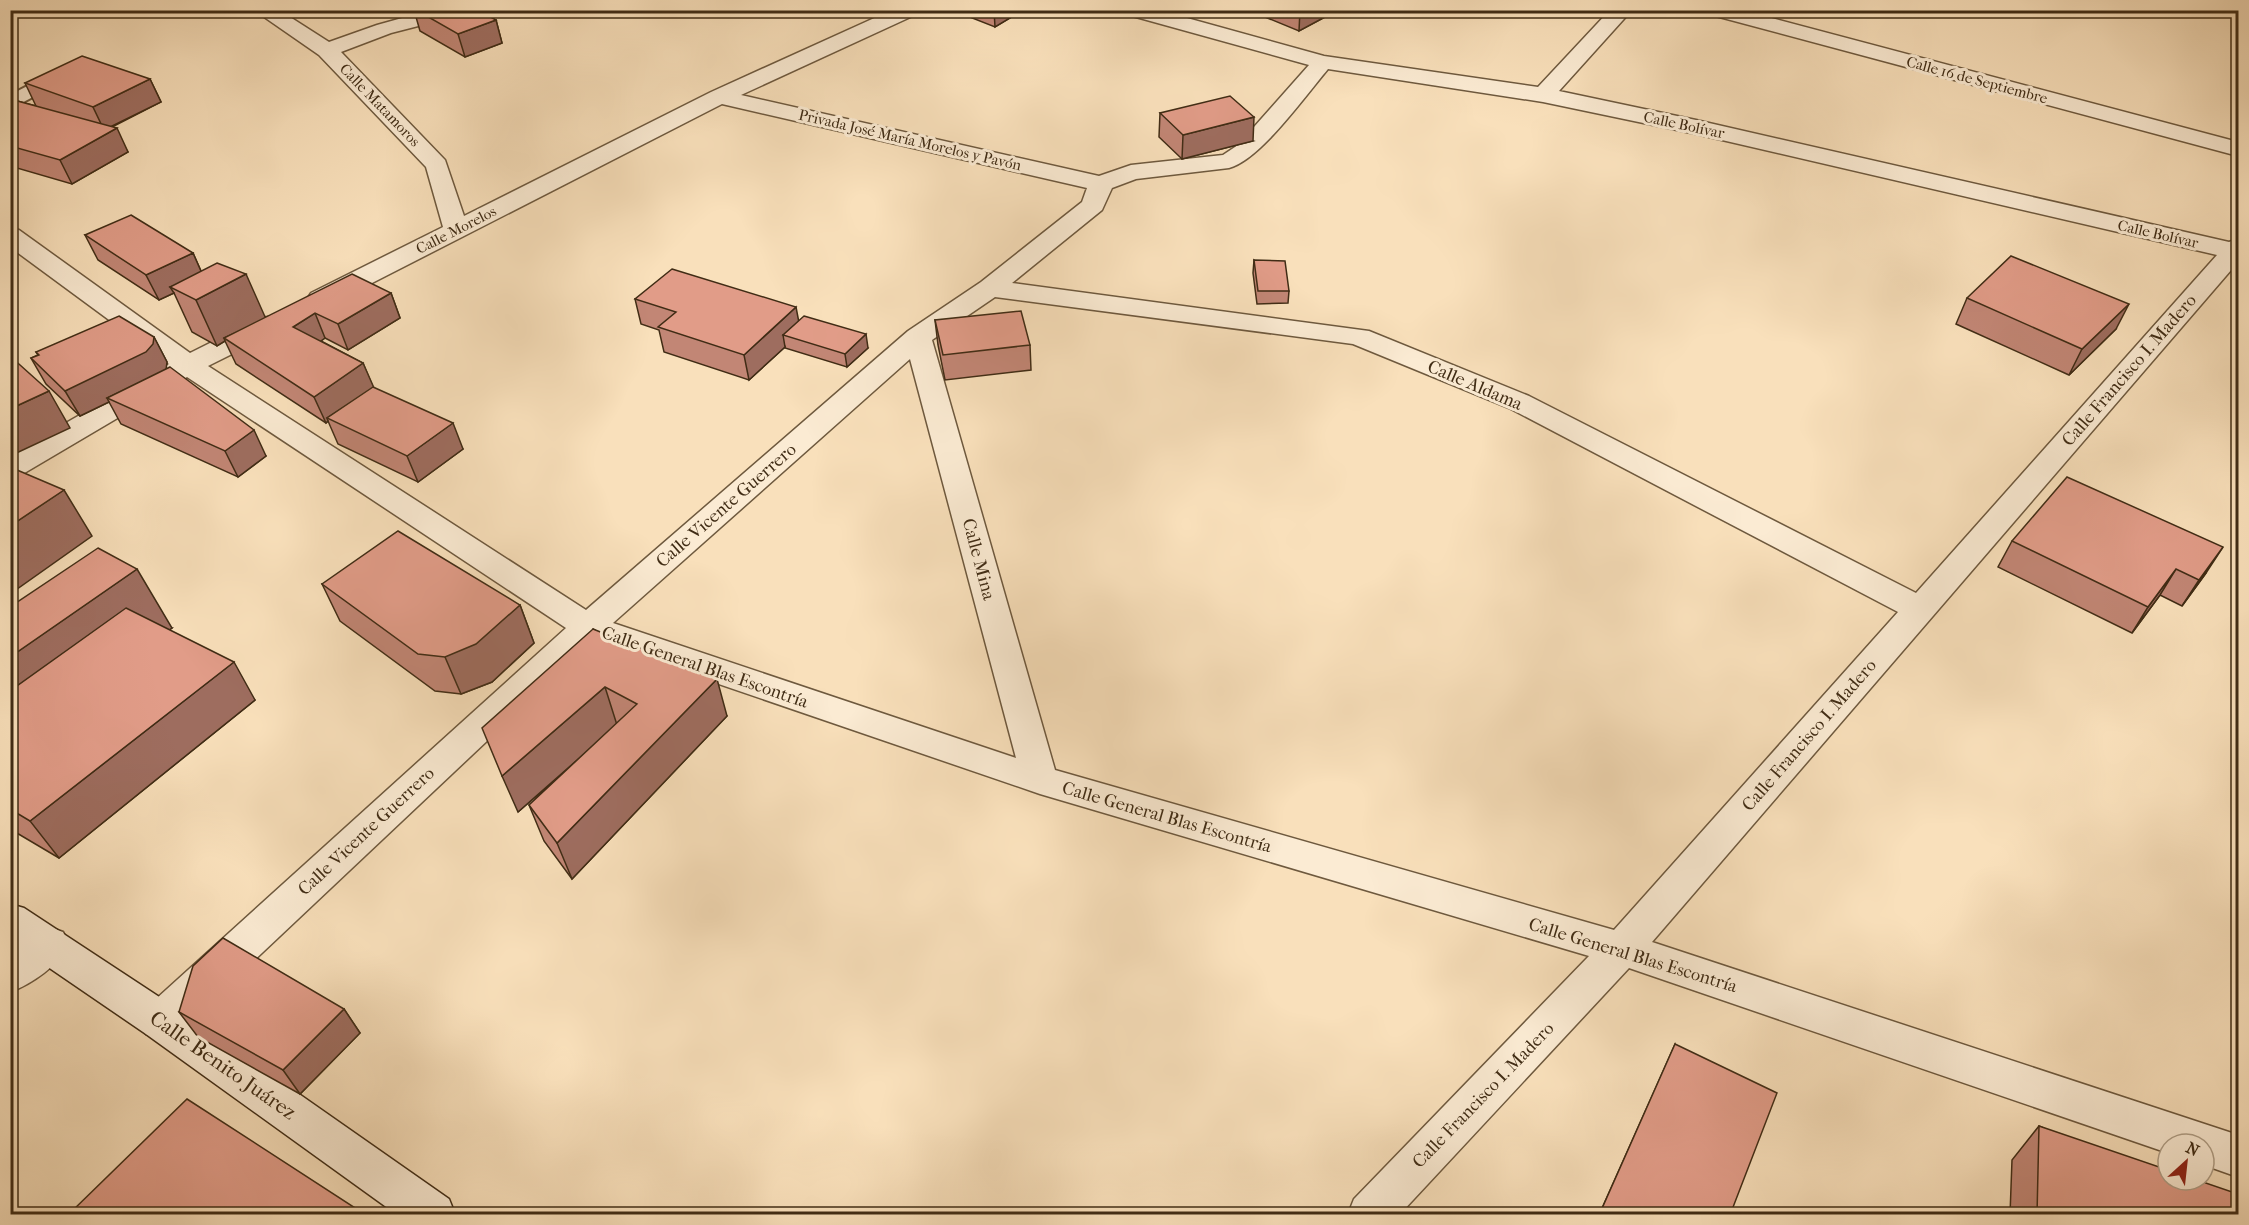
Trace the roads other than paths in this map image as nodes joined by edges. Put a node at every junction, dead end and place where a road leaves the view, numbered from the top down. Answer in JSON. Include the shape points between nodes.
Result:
{"nodes":[{"id":1,"x":264,"y":10,"type":"edge"},
{"id":2,"x":458,"y":10,"type":"edge"},
{"id":3,"x":910,"y":10,"type":"edge"},
{"id":4,"x":1132,"y":10,"type":"edge"},
{"id":5,"x":1622,"y":10,"type":"edge"},
{"id":6,"x":1714,"y":10,"type":"edge"},
{"id":7,"x":388,"y":20,"type":"edge"},
{"id":8,"x":327,"y":50,"type":"junction"},
{"id":9,"x":1323,"y":62,"type":"junction"},
{"id":10,"x":71,"y":69,"type":"edge"},
{"id":11,"x":1543,"y":95,"type":"junction"},
{"id":12,"x":719,"y":97,"type":"junction"},
{"id":13,"x":10,"y":103,"type":"edge"},
{"id":14,"x":2238,"y":149,"type":"edge"},
{"id":15,"x":1101,"y":183,"type":"junction"},
{"id":16,"x":456,"y":230,"type":"junction"},
{"id":17,"x":10,"y":235,"type":"edge"},
{"id":18,"x":2236,"y":249,"type":"edge"},
{"id":19,"x":990,"y":288,"type":"junction"},
{"id":20,"x":918,"y":338,"type":"junction"},
{"id":21,"x":188,"y":365,"type":"junction"},
{"id":22,"x":10,"y":468,"type":"edge"},
{"id":23,"x":1920,"y":609,"type":"junction"},
{"id":24,"x":588,"y":627,"type":"junction"},
{"id":25,"x":1040,"y":780,"type":"junction"},
{"id":26,"x":10,"y":920,"type":"edge"},
{"id":27,"x":48,"y":944,"type":"junction"},
{"id":28,"x":1622,"y":949,"type":"junction"},
{"id":29,"x":10,"y":975,"type":"edge"},
{"id":30,"x":160,"y":1021,"type":"junction"},
{"id":31,"x":2168,"y":1132,"type":"edge"},
{"id":32,"x":2216,"y":1148,"type":"edge"},
{"id":33,"x":2238,"y":1156,"type":"edge"},
{"id":34,"x":434,"y":1215,"type":"edge"},
{"id":35,"x":1370,"y":1215,"type":"edge"}],
"edges":[{"from":1,"to":8,"type":"street","name":"Calle Matamoros"},
{"from":2,"to":7,"type":"street"},
{"from":3,"to":12,"type":"street","name":"Calle Morelos"},
{"from":4,"to":9,"type":"street","name":"Calle Bolívar"},
{"from":5,"to":11,"type":"street"},
{"from":6,"to":14,"type":"street","name":"Calle 16 de Septiembre"},
{"from":7,"to":8,"type":"street"},
{"from":8,"to":16,"type":"street","name":"Calle Matamoros","via":[[437,165]]},
{"from":9,"to":11,"type":"street","name":"Calle Bolívar"},
{"from":9,"to":15,"type":"street","via":[[1246,150],[1229,161],[1131,172]]},
{"from":10,"to":13,"type":"lane"},
{"from":11,"to":18,"type":"street","name":"Calle Bolívar"},
{"from":12,"to":15,"type":"street","name":"Privada José María Morelos y Pavón"},
{"from":12,"to":16,"type":"street","name":"Calle Morelos"},
{"from":15,"to":19,"type":"street","name":"Calle Vicente Guerrero","via":[[1093,205]]},
{"from":16,"to":21,"type":"street","name":"Calle Morelos"},
{"from":17,"to":21,"type":"street","name":"Calle General Blas Escontría"},
{"from":18,"to":23,"type":"street","name":"Calle Francisco I. Madero"},
{"from":19,"to":20,"type":"street","name":"Calle Vicente Guerrero"},
{"from":19,"to":23,"type":"street","name":"Calle Aldama","via":[[1359,336],[1518,402]]},
{"from":20,"to":24,"type":"street","name":"Calle Vicente Guerrero"},
{"from":20,"to":25,"type":"street","name":"Calle Mina"},
{"from":21,"to":22,"type":"street","name":"Calle Morelos"},
{"from":21,"to":24,"type":"street","name":"Calle General Blas Escontría"},
{"from":23,"to":28,"type":"street","name":"Calle Francisco I. Madero"},
{"from":24,"to":25,"type":"street","name":"Calle General Blas Escontría"},
{"from":24,"to":30,"type":"street","name":"Calle Vicente Guerrero"},
{"from":25,"to":28,"type":"street","name":"Calle General Blas Escontría"},
{"from":26,"to":27,"type":"street","name":"Calle Benito Juárez"},
{"from":27,"to":29,"type":"street"},
{"from":27,"to":30,"type":"street","name":"Calle Benito Juárez"},
{"from":28,"to":31,"type":"street","name":"Calle General Blas Escontría"},
{"from":28,"to":35,"type":"street","name":"Calle Francisco I. Madero"},
{"from":30,"to":34,"type":"street","name":"Calle Benito Juárez"},
{"from":32,"to":33,"type":"street","name":"Calle General Blas Escontría"}]}
